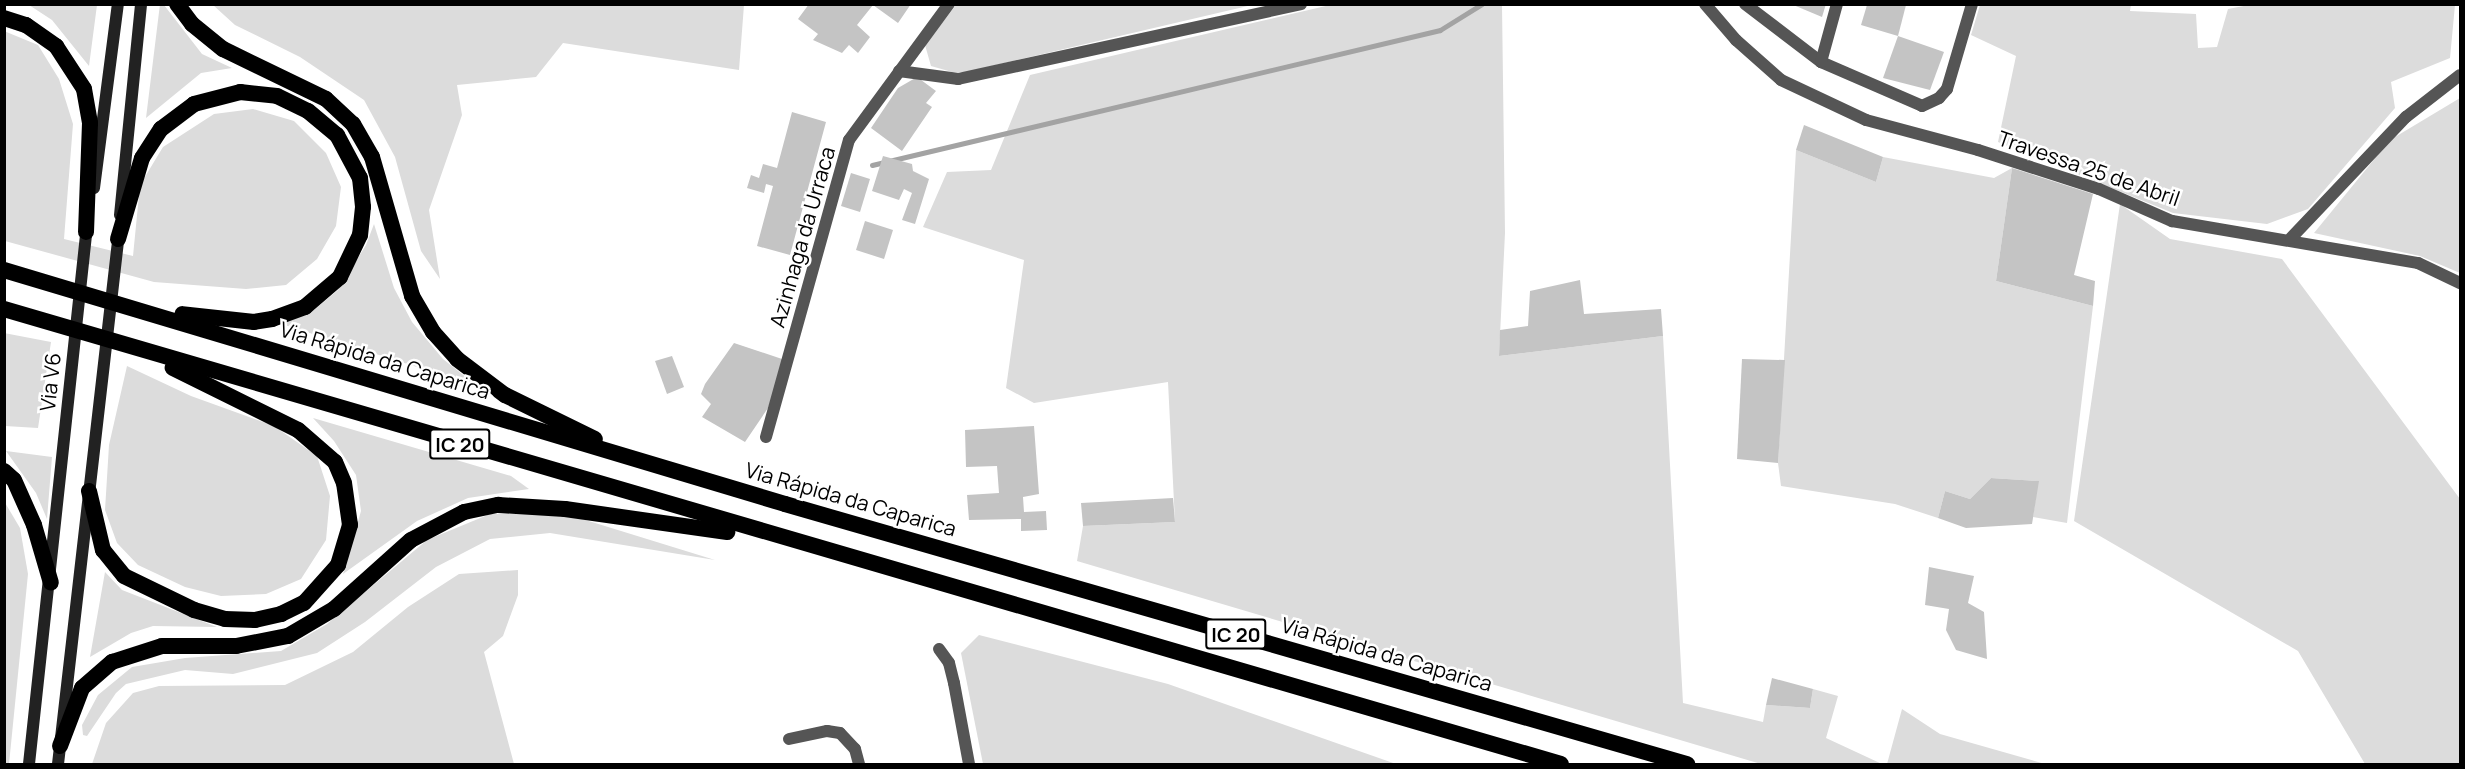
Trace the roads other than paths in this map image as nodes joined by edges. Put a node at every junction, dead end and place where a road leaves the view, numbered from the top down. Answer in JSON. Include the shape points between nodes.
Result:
{"nodes":[{"id":1,"x":118,"y":4,"type":"edge"},
{"id":2,"x":141,"y":4,"type":"edge"},
{"id":3,"x":177,"y":4,"type":"edge"},
{"id":4,"x":949,"y":4,"type":"edge"},
{"id":5,"x":1301,"y":4,"type":"edge"},
{"id":6,"x":1705,"y":4,"type":"edge"},
{"id":7,"x":1745,"y":4,"type":"edge"},
{"id":8,"x":1837,"y":4,"type":"edge"},
{"id":9,"x":1972,"y":4,"type":"edge"},
{"id":10,"x":4,"y":18,"type":"edge"},
{"id":11,"x":1821,"y":62,"type":"junction"},
{"id":12,"x":899,"y":71,"type":"junction"},
{"id":13,"x":2460,"y":75,"type":"edge"},
{"id":14,"x":86,"y":232,"type":"junction"},
{"id":15,"x":2291,"y":238,"type":"junction"},
{"id":16,"x":118,"y":239,"type":"junction"},
{"id":17,"x":4,"y":262,"type":"edge"},
{"id":18,"x":4,"y":270,"type":"edge"},
{"id":19,"x":2460,"y":283,"type":"edge"},
{"id":20,"x":52,"y":284,"type":"junction"},
{"id":21,"x":4,"y":309,"type":"edge"},
{"id":22,"x":140,"y":310,"type":"junction"},
{"id":23,"x":134,"y":349,"type":"junction"},
{"id":24,"x":766,"y":437,"type":"dead end"},
{"id":25,"x":639,"y":460,"type":"junction"},
{"id":26,"x":4,"y":471,"type":"edge"},
{"id":27,"x":89,"y":491,"type":"junction"},
{"id":28,"x":785,"y":540,"type":"junction"},
{"id":29,"x":51,"y":583,"type":"junction"},
{"id":30,"x":939,"y":649,"type":"dead end"},
{"id":31,"x":789,"y":739,"type":"dead end"},
{"id":32,"x":60,"y":746,"type":"junction"},
{"id":33,"x":29,"y":765,"type":"edge"},
{"id":34,"x":58,"y":765,"type":"edge"},
{"id":35,"x":859,"y":765,"type":"edge"},
{"id":36,"x":969,"y":765,"type":"edge"},
{"id":37,"x":1561,"y":765,"type":"edge"},
{"id":38,"x":1687,"y":765,"type":"edge"}],
"edges":[{"from":1,"to":14,"type":"main road","name":"Via V6"},
{"from":2,"to":16,"type":"main road"},
{"from":3,"to":25,"type":"highway","via":[[192,24],[223,49],[326,99],[353,124],[380,177],[398,256],[412,296],[433,332],[457,359],[505,394]]},
{"from":4,"to":12,"type":"street","name":"Azinhaga da Urraca"},
{"from":5,"to":12,"type":"street","via":[[958,79]]},
{"from":6,"to":15,"type":"street","name":"Travessa 25 de Abril","via":[[1736,40],[1781,80],[1866,120],[1978,150],[2099,189],[2172,220]]},
{"from":7,"to":11,"type":"street"},
{"from":8,"to":11,"type":"street"},
{"from":9,"to":11,"type":"street","via":[[1947,89],[1928,105],[1913,105]]},
{"from":10,"to":14,"type":"highway","via":[[26,25],[56,46],[84,89],[90,123]]},
{"from":12,"to":24,"type":"street","name":"Azinhaga da Urraca","via":[[849,140]]},
{"from":13,"to":15,"type":"street","via":[[2406,117]]},
{"from":14,"to":29,"type":"main road","name":"Via V6"},
{"from":15,"to":19,"type":"street","name":"Travessa 25 de Abril","via":[[2418,263]]},
{"from":16,"to":22,"type":"highway","via":[[135,175],[151,142],[182,111],[224,94],[257,93],[291,101],[308,111],[337,135],[360,178],[362,222],[355,251],[340,277],[305,308],[254,322]]},
{"from":16,"to":27,"type":"main road"},
{"from":17,"to":20,"type":"highway"},
{"from":18,"to":20,"type":"highway","name":"Via Rápida da Caparica","number":"IC 20"},
{"from":20,"to":22,"type":"highway","name":"Via Rápida da Caparica","number":"IC 20"},
{"from":21,"to":23,"type":"highway","number":"IC 20"},
{"from":22,"to":25,"type":"highway","name":"Via Rápida da Caparica","number":"IC 20"},
{"from":23,"to":27,"type":"highway","via":[[298,430],[319,446],[335,462],[345,483],[350,525],[346,546],[338,566],[304,603],[255,620],[225,619],[194,610],[124,576],[103,550]]},
{"from":23,"to":28,"type":"highway","number":"IC 20"},
{"from":25,"to":38,"type":"highway","name":"Via Rápida da Caparica","number":"IC 20"},
{"from":26,"to":29,"type":"highway","via":[[14,480],[34,525]]},
{"from":27,"to":32,"type":"main road"},
{"from":28,"to":32,"type":"highway","via":[[565,508],[498,505],[464,512],[411,540],[334,609],[288,636],[236,646],[162,646],[112,662],[82,688]]},
{"from":28,"to":37,"type":"highway","number":"IC 20"},
{"from":29,"to":33,"type":"main road","name":"Via V6"},
{"from":30,"to":36,"type":"street","via":[[949,663]]},
{"from":31,"to":35,"type":"street","via":[[827,731],[840,733],[855,749]]},
{"from":32,"to":34,"type":"main road"}]}
